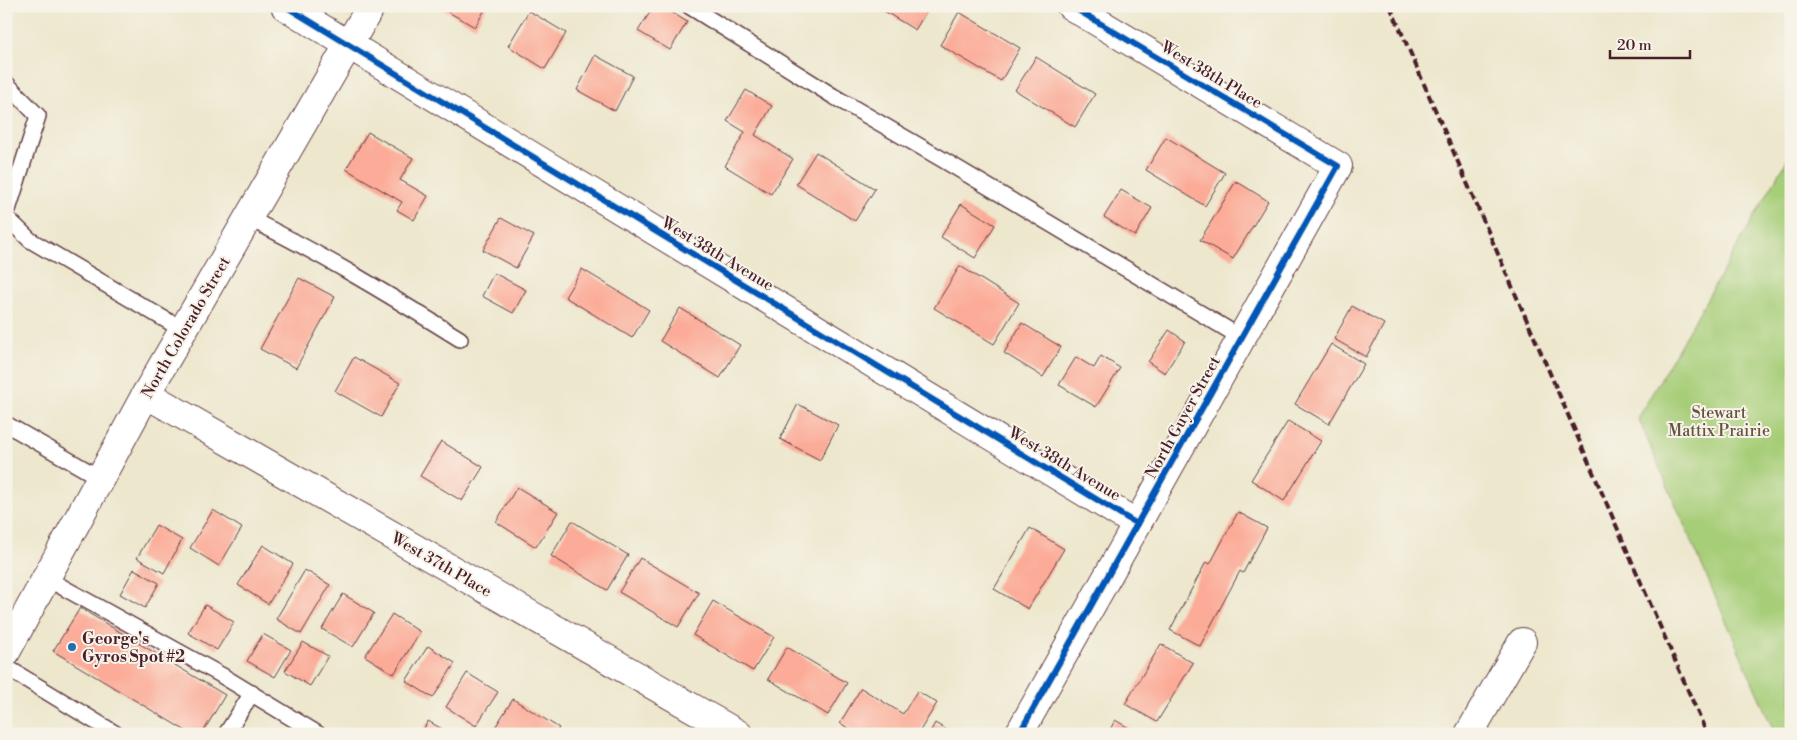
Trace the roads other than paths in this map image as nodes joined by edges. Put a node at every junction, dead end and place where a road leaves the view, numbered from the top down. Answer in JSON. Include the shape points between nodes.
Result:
{"nodes":[{"id":1,"x":285,"y":6,"type":"edge"},
{"id":2,"x":371,"y":6,"type":"edge"},
{"id":3,"x":689,"y":6,"type":"edge"},
{"id":4,"x":1072,"y":6,"type":"edge"},
{"id":5,"x":349,"y":45,"type":"junction"},
{"id":6,"x":6,"y":83,"type":"edge"},
{"id":7,"x":1338,"y":166,"type":"joint"},
{"id":8,"x":6,"y":216,"type":"edge"},
{"id":9,"x":248,"y":218,"type":"junction"},
{"id":10,"x":183,"y":330,"type":"junction"},
{"id":11,"x":1242,"y":338,"type":"junction"},
{"id":12,"x":460,"y":339,"type":"dead end"},
{"id":13,"x":146,"y":394,"type":"junction"},
{"id":14,"x":6,"y":424,"type":"edge"},
{"id":15,"x":100,"y":478,"type":"junction"},
{"id":16,"x":1137,"y":524,"type":"junction"},
{"id":17,"x":46,"y":578,"type":"junction"},
{"id":18,"x":1522,"y":642,"type":"dead end"},
{"id":19,"x":6,"y":652,"type":"edge"},
{"id":20,"x":6,"y":667,"type":"edge"},
{"id":21,"x":252,"y":694,"type":"junction"},
{"id":22,"x":300,"y":729,"type":"edge"},
{"id":23,"x":116,"y":734,"type":"edge"},
{"id":24,"x":226,"y":734,"type":"edge"},
{"id":25,"x":318,"y":734,"type":"edge"},
{"id":26,"x":738,"y":734,"type":"edge"},
{"id":27,"x":1019,"y":734,"type":"edge"},
{"id":28,"x":1469,"y":734,"type":"edge"}],
"edges":[{"from":1,"to":5,"type":"street","name":"West 38th Avenue"},
{"from":2,"to":5,"type":"street","name":"North Colorado Street"},
{"from":3,"to":11,"type":"lane","via":[[833,96]]},
{"from":4,"to":7,"type":"street","name":"West 38th Place"},
{"from":5,"to":9,"type":"street","name":"North Colorado Street"},
{"from":5,"to":16,"type":"street","name":"West 38th Avenue"},
{"from":6,"to":8,"type":"lane","via":[[38,116]]},
{"from":7,"to":11,"type":"street","name":"North Guyer Street"},
{"from":8,"to":10,"type":"lane","via":[[30,240]]},
{"from":9,"to":10,"type":"street","name":"North Colorado Street"},
{"from":9,"to":12,"type":"lane","via":[[300,243]]},
{"from":10,"to":13,"type":"street","name":"North Colorado Street"},
{"from":11,"to":16,"type":"street","name":"North Guyer Street"},
{"from":13,"to":15,"type":"street","name":"North Colorado Street"},
{"from":13,"to":26,"type":"street","name":"West 37th Place"},
{"from":14,"to":15,"type":"lane"},
{"from":15,"to":17,"type":"street","name":"North Colorado Street"},
{"from":16,"to":27,"type":"street","name":"North Guyer Street"},
{"from":17,"to":19,"type":"street","name":"North Colorado Street"},
{"from":17,"to":21,"type":"lane"},
{"from":18,"to":28,"type":"street"},
{"from":20,"to":23,"type":"lane"},
{"from":21,"to":22,"type":"lane"},
{"from":21,"to":24,"type":"lane"},
{"from":22,"to":25,"type":"lane"}]}
